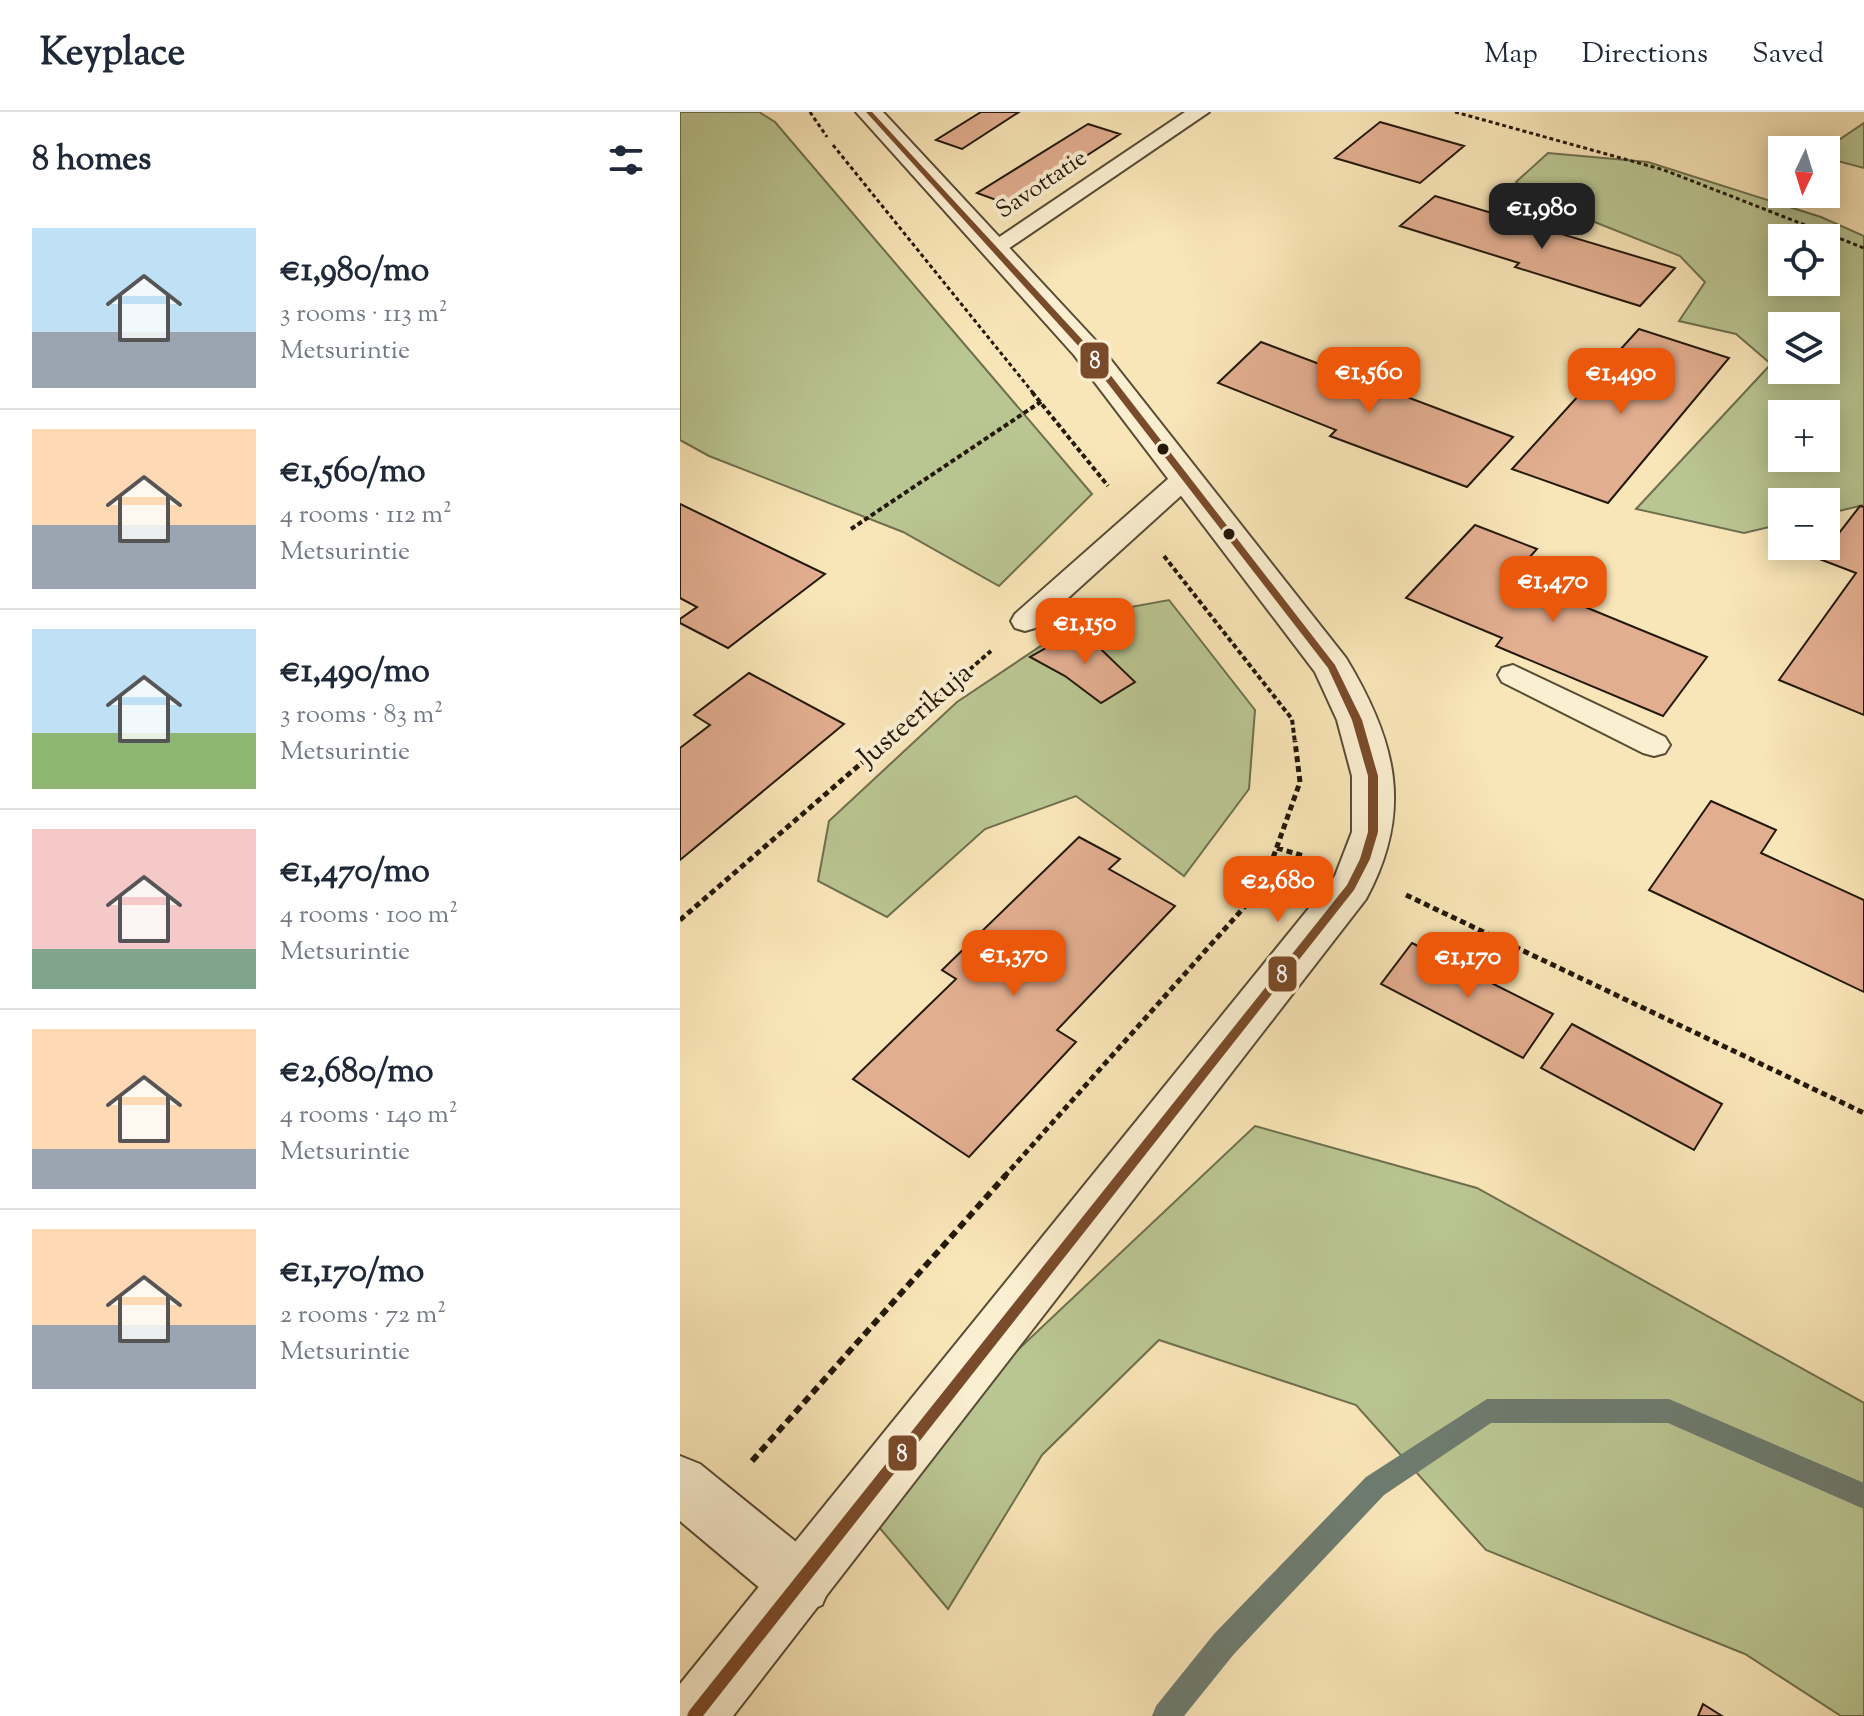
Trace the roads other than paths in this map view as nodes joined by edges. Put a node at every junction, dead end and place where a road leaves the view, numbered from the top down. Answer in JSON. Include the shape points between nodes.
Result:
{"nodes":[{"id":1,"x":869,"y":112,"type":"edge"},
{"id":2,"x":1199,"y":112,"type":"edge"},
{"id":3,"x":994,"y":248,"type":"junction"},
{"id":4,"x":1186,"y":477,"type":"junction"},
{"id":5,"x":1025,"y":621,"type":"road end"},
{"id":6,"x":1513,"y":675,"type":"dead end"},
{"id":7,"x":1654,"y":745,"type":"dead end"},
{"id":8,"x":695,"y":1497,"type":"edge"},
{"id":9,"x":801,"y":1584,"type":"junction"},
{"id":10,"x":694,"y":1716,"type":"edge"}],
"edges":[{"from":1,"to":3,"type":"street"},
{"from":2,"to":3,"type":"lane","name":"Savottatie"},
{"from":3,"to":4,"type":"street","via":[[1085,348]]},
{"from":4,"to":5,"type":"lane"},
{"from":4,"to":9,"type":"street","via":[[1332,667],[1352,703],[1372,766],[1378,811],[1360,872]]},
{"from":6,"to":7,"type":"lane"},
{"from":8,"to":9,"type":"street"},
{"from":9,"to":10,"type":"street"}]}
